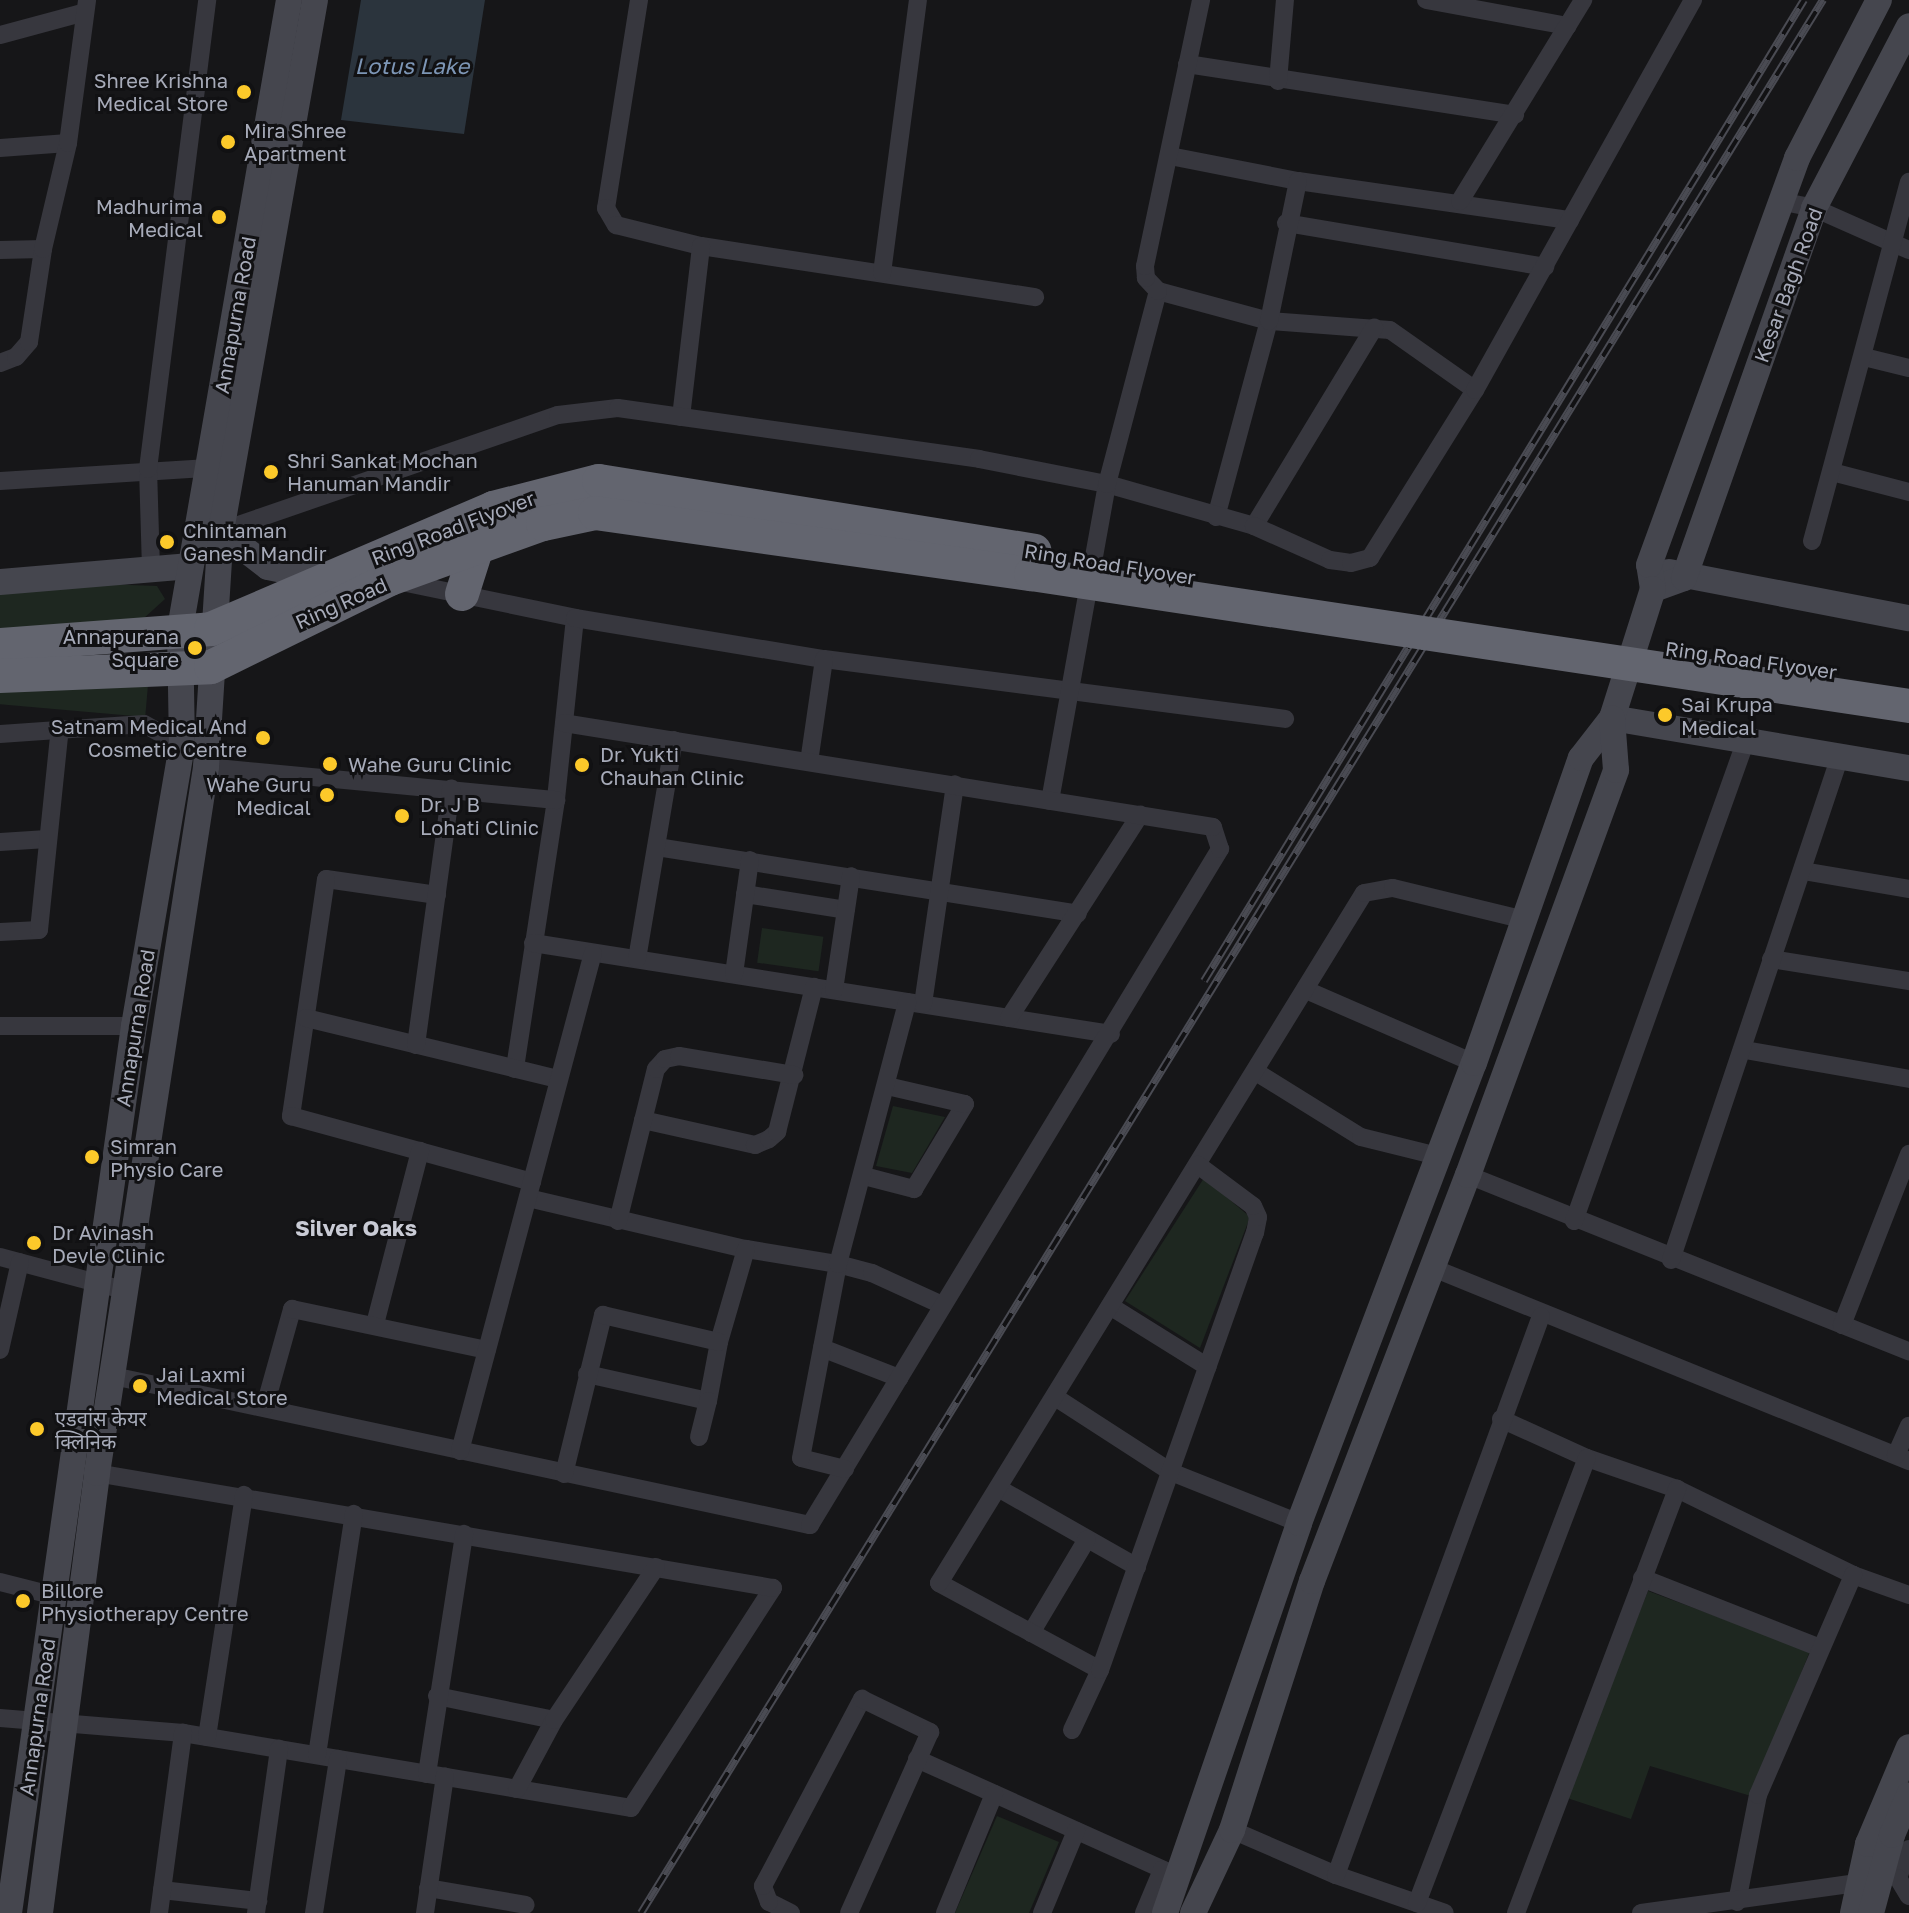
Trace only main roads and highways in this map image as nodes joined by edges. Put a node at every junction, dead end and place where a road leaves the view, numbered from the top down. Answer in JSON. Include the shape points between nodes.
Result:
{"nodes":[{"id":1,"x":289,"y":0,"type":"edge"},
{"id":2,"x":315,"y":0,"type":"edge"},
{"id":3,"x":1879,"y":0,"type":"edge"},
{"id":4,"x":1909,"y":26,"type":"edge"},
{"id":5,"x":221,"y":531,"type":"junction"},
{"id":6,"x":476,"y":550,"type":"junction"},
{"id":7,"x":190,"y":566,"type":"junction"},
{"id":8,"x":1688,"y":566,"type":"junction"},
{"id":9,"x":1651,"y":577,"type":"junction"},
{"id":10,"x":327,"y":579,"type":"junction"},
{"id":11,"x":0,"y":582,"type":"edge"},
{"id":12,"x":462,"y":594,"type":"road end"},
{"id":13,"x":1909,"y":618,"type":"edge"},
{"id":14,"x":196,"y":629,"type":"junction"},
{"id":15,"x":0,"y":645,"type":"edge"},
{"id":16,"x":195,"y":667,"type":"junction"},
{"id":17,"x":0,"y":676,"type":"edge"},
{"id":18,"x":1909,"y":683,"type":"edge"},
{"id":19,"x":1909,"y":706,"type":"edge"},
{"id":20,"x":1612,"y":718,"type":"junction"},
{"id":21,"x":1909,"y":768,"type":"edge"},
{"id":22,"x":1909,"y":1747,"type":"edge"},
{"id":23,"x":1909,"y":1795,"type":"edge"},
{"id":24,"x":9,"y":1913,"type":"edge"},
{"id":25,"x":40,"y":1913,"type":"edge"},
{"id":26,"x":1165,"y":1913,"type":"edge"},
{"id":27,"x":1193,"y":1913,"type":"edge"},
{"id":28,"x":1853,"y":1913,"type":"edge"},
{"id":29,"x":1871,"y":1913,"type":"edge"}],
"edges":[{"from":1,"to":7,"type":"main road","name":"Annapurna Road"},
{"from":2,"to":5,"type":"main road","name":"Annapurna Road"},
{"from":3,"to":9,"type":"main road","via":[[1822,102],[1779,201]]},
{"from":4,"to":8,"type":"main road","name":"Kesar Bagh Road","via":[[1814,208]]},
{"from":5,"to":10,"type":"main road","via":[[268,567]]},
{"from":5,"to":14,"type":"main road","name":"Annapurna Road"},
{"from":6,"to":12,"type":"highway"},
{"from":6,"to":16,"type":"highway","name":"Ring Road","via":[[390,579]]},
{"from":6,"to":19,"type":"highway","name":"Ring Road Flyover","bridge":true,"via":[[543,524],[595,513]]},
{"from":7,"to":11,"type":"main road"},
{"from":7,"to":14,"type":"main road","name":"Annapurna Road"},
{"from":8,"to":9,"type":"main road"},
{"from":8,"to":13,"type":"main road"},
{"from":9,"to":20,"type":"main road"},
{"from":10,"to":14,"type":"highway","name":"Ring Road"},
{"from":10,"to":18,"type":"highway","name":"Ring Road Flyover","via":[[493,508],[599,481],[1299,595]]},
{"from":14,"to":15,"type":"highway","name":"Ring Road"},
{"from":14,"to":16,"type":"main road"},
{"from":16,"to":17,"type":"highway","name":"Ring Road"},
{"from":16,"to":24,"type":"main road","name":"Annapurna Road","via":[[134,1026]]},
{"from":16,"to":25,"type":"main road","name":"Annapurna Road","via":[[206,767],[97,1473]]},
{"from":20,"to":21,"type":"main road"},
{"from":20,"to":26,"type":"main road","via":[[1581,758],[1474,1063],[1171,1874]]},
{"from":20,"to":27,"type":"main road","via":[[1616,770],[1298,1620],[1232,1830]]},
{"from":22,"to":28,"type":"main road","via":[[1857,1883]]},
{"from":23,"to":29,"type":"main road"}]}
